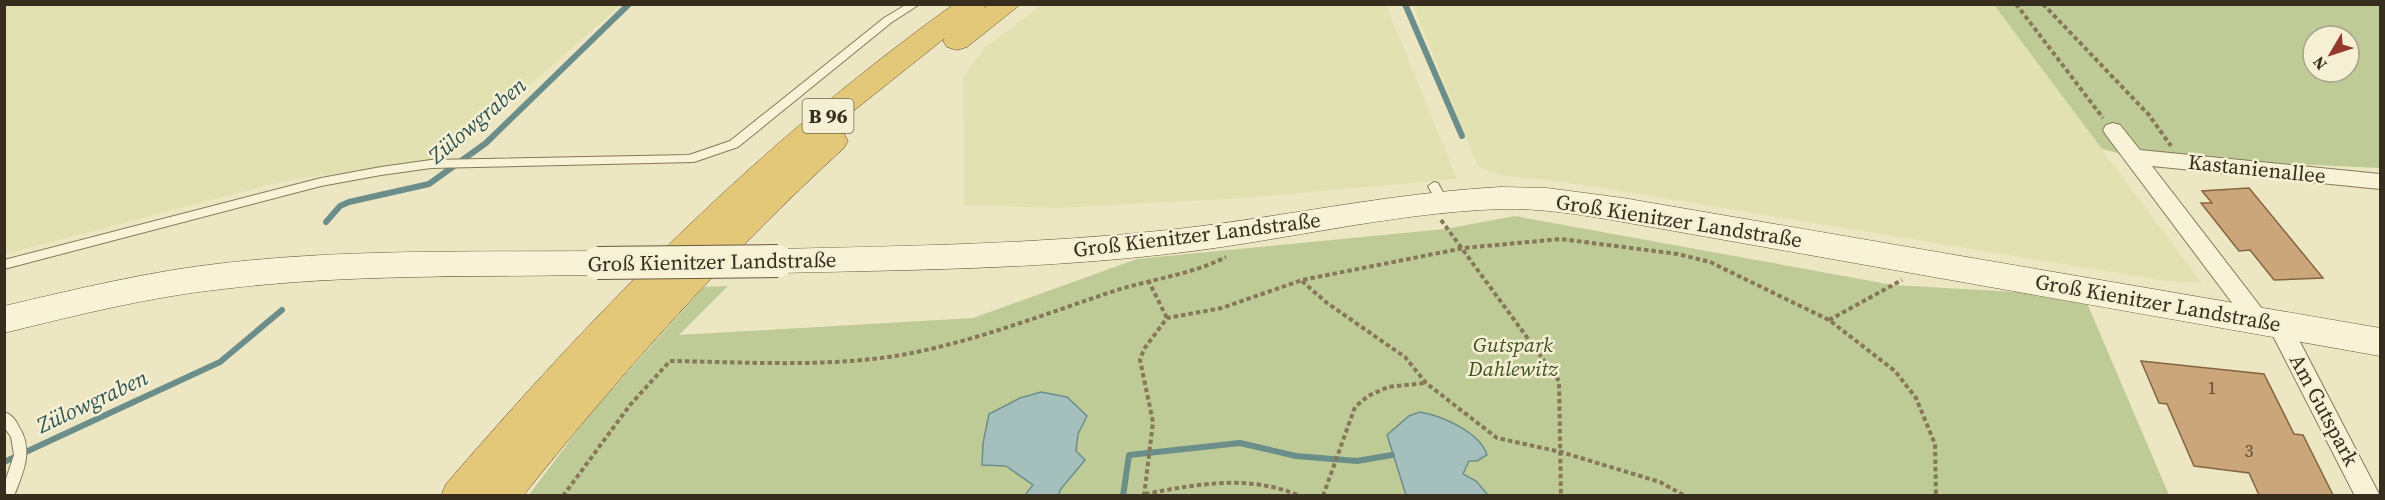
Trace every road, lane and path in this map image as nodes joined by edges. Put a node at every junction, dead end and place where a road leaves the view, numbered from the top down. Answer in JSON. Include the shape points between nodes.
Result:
{"nodes":[{"id":1,"x":915,"y":4,"type":"edge"},
{"id":2,"x":973,"y":4,"type":"edge"},
{"id":3,"x":1008,"y":4,"type":"edge"},
{"id":4,"x":2016,"y":4,"type":"edge"},
{"id":5,"x":2043,"y":4,"type":"edge"},
{"id":6,"x":2113,"y":130,"type":"joint"},
{"id":7,"x":2134,"y":157,"type":"junction"},
{"id":8,"x":2171,"y":161,"type":"junction"},
{"id":9,"x":2380,"y":181,"type":"edge"},
{"id":10,"x":1436,"y":197,"type":"junction"},
{"id":11,"x":1241,"y":232,"type":"junction"},
{"id":12,"x":1464,"y":248,"type":"junction"},
{"id":13,"x":1930,"y":263,"type":"junction"},
{"id":14,"x":4,"y":265,"type":"edge"},
{"id":15,"x":1148,"y":279,"type":"junction"},
{"id":16,"x":1302,"y":280,"type":"junction"},
{"id":17,"x":1167,"y":318,"type":"junction"},
{"id":18,"x":4,"y":320,"type":"edge"},
{"id":19,"x":1829,"y":320,"type":"junction"},
{"id":20,"x":2269,"y":323,"type":"junction"},
{"id":21,"x":2380,"y":342,"type":"edge"},
{"id":22,"x":1426,"y":383,"type":"junction"},
{"id":23,"x":4,"y":417,"type":"edge"},
{"id":24,"x":1561,"y":452,"type":"junction"},
{"id":25,"x":7,"y":495,"type":"edge"},
{"id":26,"x":460,"y":495,"type":"edge"},
{"id":27,"x":500,"y":495,"type":"edge"},
{"id":28,"x":563,"y":495,"type":"edge"},
{"id":29,"x":1144,"y":495,"type":"edge"},
{"id":30,"x":1300,"y":495,"type":"edge"},
{"id":31,"x":1323,"y":495,"type":"edge"},
{"id":32,"x":1561,"y":495,"type":"edge"},
{"id":33,"x":1685,"y":495,"type":"edge"},
{"id":34,"x":1936,"y":495,"type":"edge"},
{"id":35,"x":2369,"y":495,"type":"edge"}],
"edges":[{"from":1,"to":14,"type":"lane","via":[[888,20],[734,144],[714,153],[690,159],[431,164],[321,182]]},
{"from":2,"to":26,"type":"highway","number":"B 96","via":[[875,76],[693,238],[586,348]]},
{"from":3,"to":27,"type":"highway","number":"B 96","via":[[899,84],[804,166],[729,238],[632,339]]},
{"from":4,"to":6,"type":"path"},
{"from":5,"to":8,"type":"path","via":[[2149,115],[2171,143]]},
{"from":6,"to":7,"type":"street","name":"Kastanienallee"},
{"from":7,"to":8,"type":"street","name":"Kastanienallee"},
{"from":7,"to":20,"type":"street","name":"Kastanienallee"},
{"from":8,"to":9,"type":"street","name":"Kastanienallee"},
{"from":10,"to":11,"type":"main road","name":"Groß Kienitzer Landstraße"},
{"from":10,"to":12,"type":"path","via":[[1445,229]]},
{"from":10,"to":13,"type":"main road","name":"Groß Kienitzer Landstraße","via":[[1590,205]]},
{"from":11,"to":15,"type":"path","via":[[1241,249],[1211,265]]},
{"from":11,"to":18,"type":"main road","name":"Groß Kienitzer Landstraße","bridge":true,"via":[[1018,254],[368,267],[262,273],[136,290]]},
{"from":12,"to":16,"type":"path"},
{"from":12,"to":19,"type":"path","via":[[1561,239],[1678,254],[1710,262]]},
{"from":12,"to":24,"type":"path","via":[[1559,381]]},
{"from":13,"to":19,"type":"path"},
{"from":13,"to":20,"type":"main road","name":"Groß Kienitzer Landstraße"},
{"from":15,"to":17,"type":"path"},
{"from":15,"to":28,"type":"path","via":[[959,342],[905,354],[825,362],[670,361],[630,405]]},
{"from":16,"to":17,"type":"path","via":[[1222,308]]},
{"from":16,"to":22,"type":"path","via":[[1335,309],[1405,357]]},
{"from":17,"to":29,"type":"path","via":[[1140,360],[1153,422]]},
{"from":19,"to":34,"type":"path","via":[[1894,371],[1916,398],[1935,444]]},
{"from":20,"to":21,"type":"main road","name":"Groß Kienitzer Landstraße"},
{"from":20,"to":35,"type":"street","name":"Am Gutspark"},
{"from":22,"to":24,"type":"path","via":[[1497,438]]},
{"from":22,"to":31,"type":"path","via":[[1388,387],[1355,407]]},
{"from":23,"to":25,"type":"lane","via":[[17,431],[22,461]]},
{"from":24,"to":32,"type":"path"},
{"from":24,"to":33,"type":"path","via":[[1660,482]]},
{"from":29,"to":30,"type":"path","via":[[1192,485],[1232,483],[1265,485]]}]}
